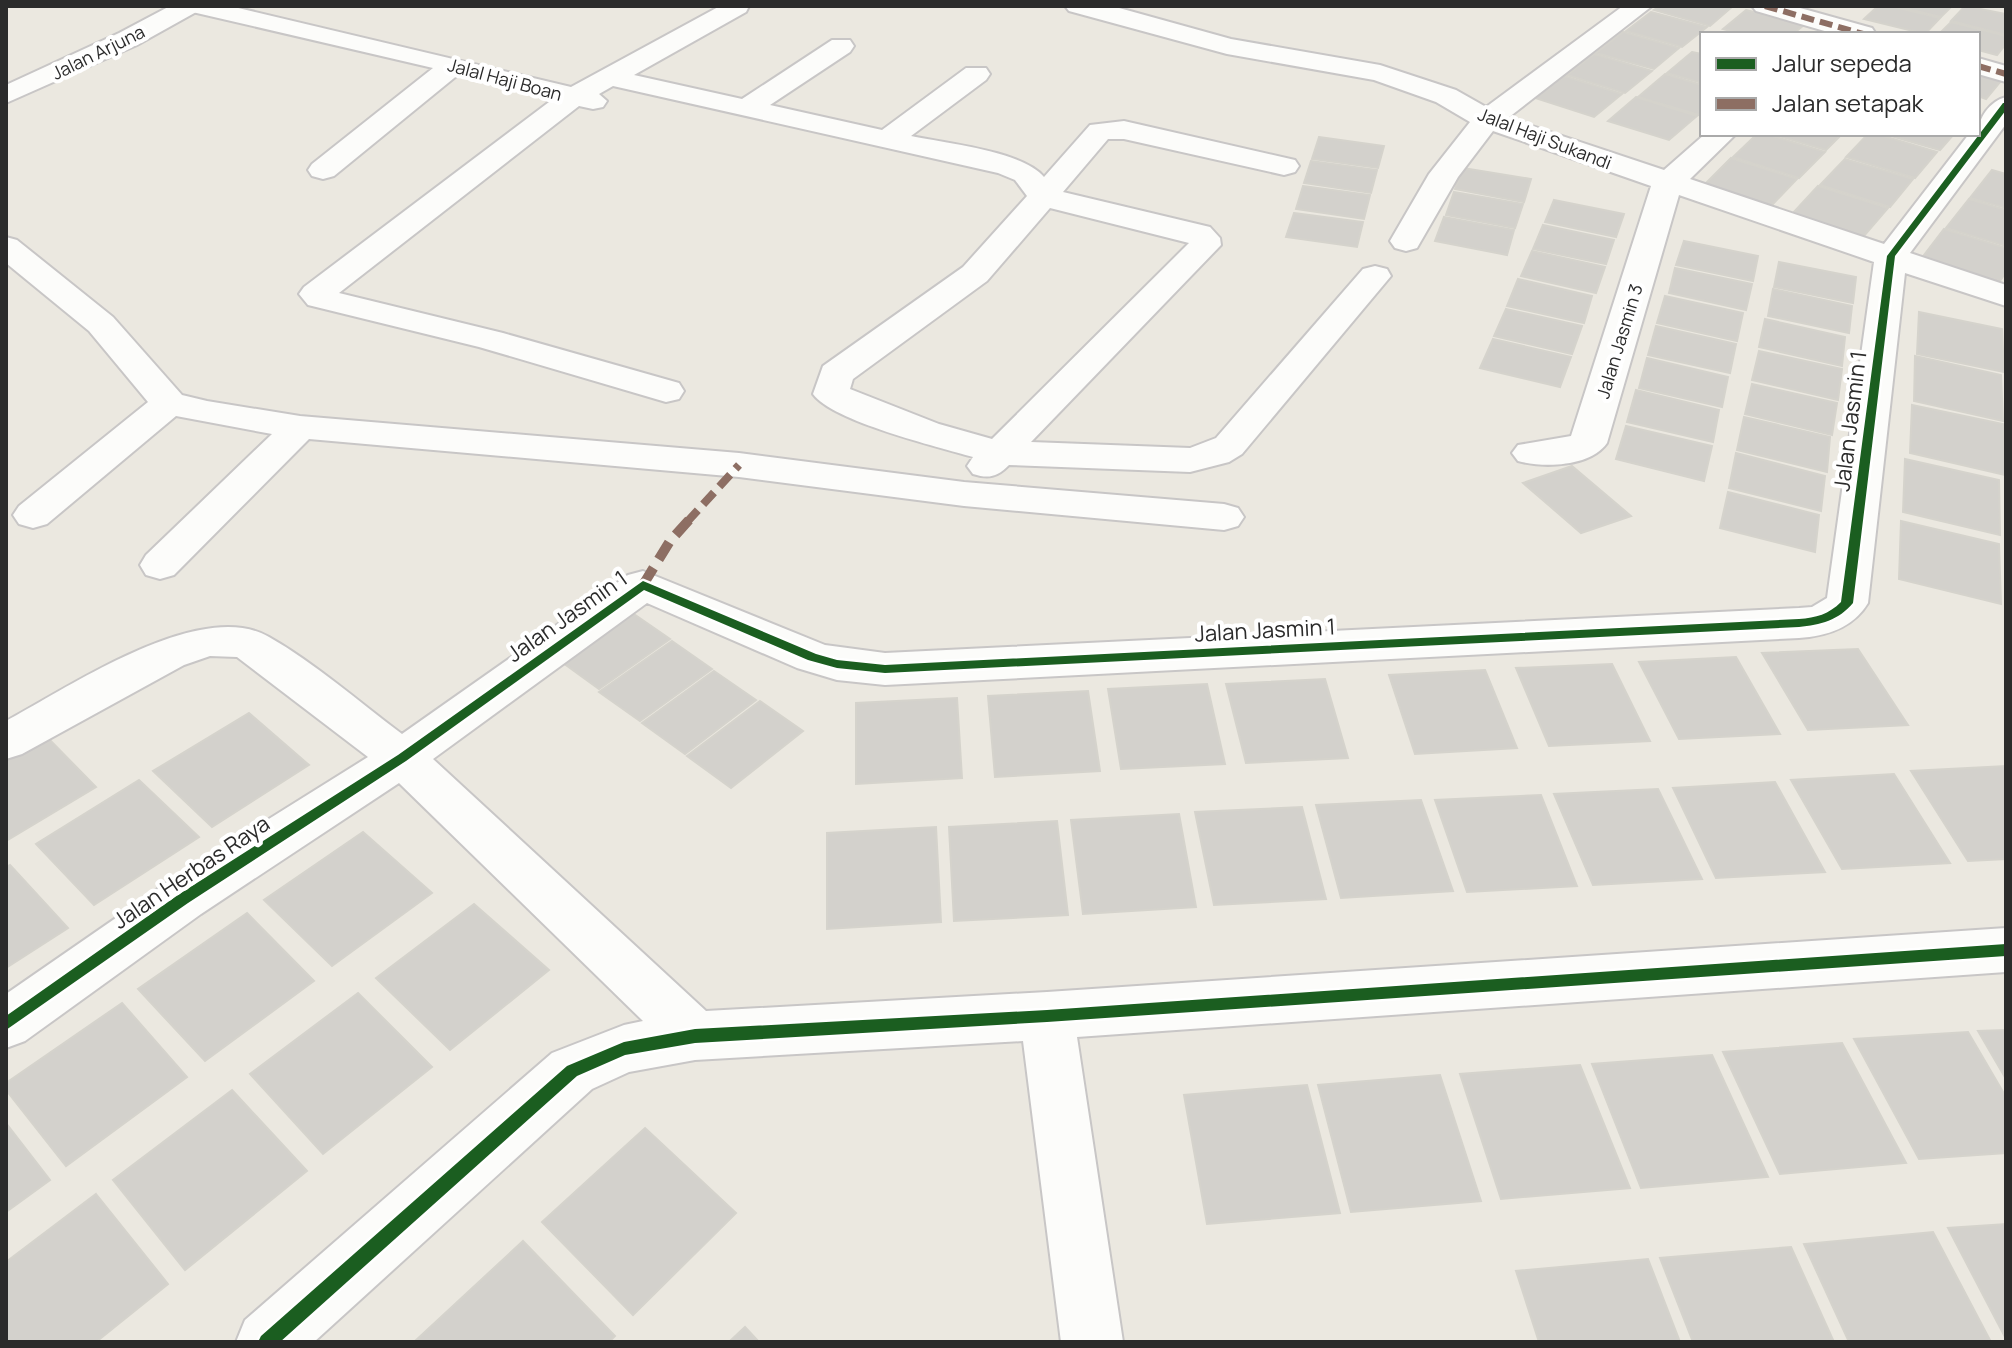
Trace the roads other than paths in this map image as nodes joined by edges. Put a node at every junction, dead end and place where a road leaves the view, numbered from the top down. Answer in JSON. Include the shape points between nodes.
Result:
{"nodes":[{"id":1,"x":189,"y":6,"type":"edge"},
{"id":2,"x":197,"y":6,"type":"edge"},
{"id":3,"x":1078,"y":6,"type":"edge"},
{"id":4,"x":1639,"y":6,"type":"edge"},
{"id":5,"x":1765,"y":6,"type":"edge"},
{"id":6,"x":1863,"y":6,"type":"edge"},
{"id":7,"x":737,"y":7,"type":"edge"},
{"id":8,"x":1845,"y":32,"type":"edge"},
{"id":9,"x":841,"y":46,"type":"dead end"},
{"id":10,"x":454,"y":65,"type":"junction"},
{"id":11,"x":1980,"y":67,"type":"edge"},
{"id":12,"x":976,"y":74,"type":"dead end"},
{"id":13,"x":2006,"y":74,"type":"edge"},
{"id":14,"x":610,"y":92,"type":"junction"},
{"id":15,"x":6,"y":95,"type":"edge"},
{"id":16,"x":573,"y":97,"type":"junction"},
{"id":17,"x":2006,"y":105,"type":"edge"},
{"id":18,"x":747,"y":108,"type":"junction"},
{"id":19,"x":1487,"y":120,"type":"junction"},
{"id":20,"x":1720,"y":136,"type":"edge"},
{"id":21,"x":888,"y":139,"type":"junction"},
{"id":22,"x":1284,"y":166,"type":"dead end"},
{"id":23,"x":323,"y":170,"type":"dead end"},
{"id":24,"x":1667,"y":183,"type":"junction"},
{"id":25,"x":1044,"y":197,"type":"junction"},
{"id":26,"x":1406,"y":241,"type":"dead end"},
{"id":27,"x":6,"y":247,"type":"edge"},
{"id":28,"x":1891,"y":256,"type":"junction"},
{"id":29,"x":1375,"y":276,"type":"dead end"},
{"id":30,"x":2006,"y":296,"type":"edge"},
{"id":31,"x":666,"y":391,"type":"dead end"},
{"id":32,"x":169,"y":403,"type":"junction"},
{"id":33,"x":300,"y":427,"type":"junction"},
{"id":34,"x":1531,"y":453,"type":"dead end"},
{"id":35,"x":981,"y":473,"type":"junction"},
{"id":36,"x":33,"y":515,"type":"dead end"},
{"id":37,"x":1224,"y":517,"type":"dead end"},
{"id":38,"x":160,"y":565,"type":"dead end"},
{"id":39,"x":6,"y":742,"type":"edge"},
{"id":40,"x":402,"y":758,"type":"junction"},
{"id":41,"x":2006,"y":950,"type":"edge"},
{"id":42,"x":1047,"y":1016,"type":"junction"},
{"id":43,"x":6,"y":1024,"type":"edge"},
{"id":44,"x":695,"y":1036,"type":"junction"},
{"id":45,"x":267,"y":1342,"type":"edge"},
{"id":46,"x":1092,"y":1342,"type":"edge"}],
"edges":[{"from":1,"to":15,"type":"street","name":"Jalan Arjuna"},
{"from":2,"to":10,"type":"street","name":"Jalal Haji Boan"},
{"from":3,"to":19,"type":"street","name":"Jalal Haji Sukandi","via":[[1227,46],[1380,73],[1446,96]]},
{"from":4,"to":19,"type":"street"},
{"from":5,"to":8,"type":"street"},
{"from":6,"to":8,"type":"street"},
{"from":7,"to":14,"type":"street"},
{"from":9,"to":18,"type":"street"},
{"from":10,"to":16,"type":"street","name":"Jalal Haji Boan"},
{"from":10,"to":23,"type":"street"},
{"from":11,"to":13,"type":"street"},
{"from":12,"to":21,"type":"street"},
{"from":14,"to":16,"type":"street","name":"Jalal Haji Boan"},
{"from":14,"to":18,"type":"street","name":"Jalal Haji Boan"},
{"from":16,"to":31,"type":"street","via":[[316,294]]},
{"from":17,"to":28,"type":"street"},
{"from":18,"to":21,"type":"street","name":"Jalal Haji Boan"},
{"from":19,"to":24,"type":"street","name":"Jalal Haji Sukandi"},
{"from":19,"to":26,"type":"street","via":[[1444,174]]},
{"from":20,"to":24,"type":"street"},
{"from":21,"to":25,"type":"street","name":"Jalal Haji Boan","via":[[1007,166],[1026,174]]},
{"from":22,"to":25,"type":"street","via":[[1112,129],[1097,133]]},
{"from":24,"to":28,"type":"street","name":"Jalal Haji Sukandi"},
{"from":24,"to":34,"type":"street","name":"Jalan Jasmin 3","via":[[1588,443],[1570,451]]},
{"from":25,"to":35,"type":"street","via":[[975,274],[836,374],[831,394],[926,432]]},
{"from":25,"to":35,"type":"street","via":[[1199,234],[1207,242]]},
{"from":27,"to":32,"type":"street","via":[[101,324]]},
{"from":28,"to":30,"type":"street","name":"Jalal Haji Sukandi"},
{"from":28,"to":40,"type":"street","name":"Jalan Jasmin 1","via":[[1847,603],[1825,619],[885,669],[812,657],[643,585]]},
{"from":29,"to":35,"type":"street","via":[[1229,446],[1216,454]]},
{"from":32,"to":33,"type":"street"},
{"from":32,"to":36,"type":"street"},
{"from":33,"to":35,"type":"street","via":[[739,465]]},
{"from":33,"to":38,"type":"street"},
{"from":35,"to":37,"type":"street"},
{"from":39,"to":40,"type":"street","via":[[169,654],[215,638],[252,646]]},
{"from":40,"to":43,"type":"street","name":"Jalan Herbas Raya","via":[[183,899]]},
{"from":40,"to":44,"type":"street"},
{"from":41,"to":42,"type":"street"},
{"from":42,"to":44,"type":"street"},
{"from":42,"to":46,"type":"street"},
{"from":44,"to":45,"type":"street","via":[[624,1049],[572,1071]]}]}
